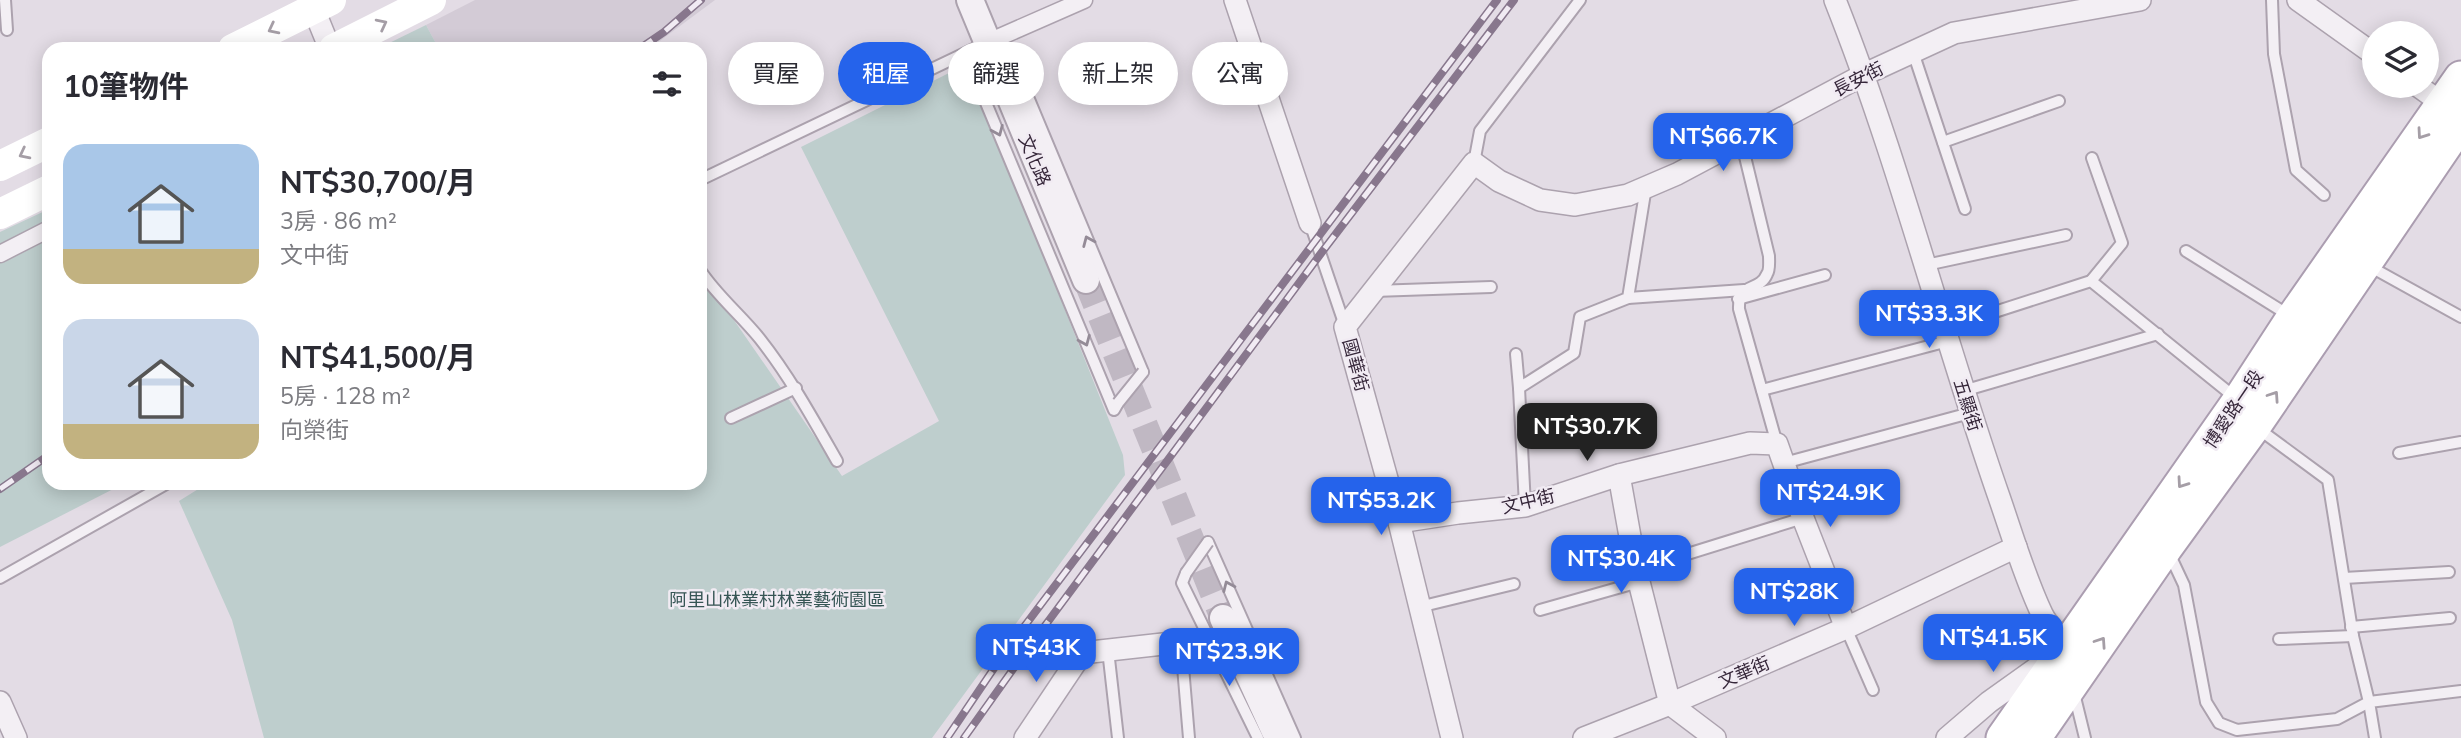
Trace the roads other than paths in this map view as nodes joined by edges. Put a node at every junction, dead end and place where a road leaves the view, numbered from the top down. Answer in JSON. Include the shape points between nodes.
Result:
{"nodes":[{"id":1,"x":5,"y":0,"type":"edge"},
{"id":2,"x":431,"y":0,"type":"edge"},
{"id":3,"x":970,"y":0,"type":"edge"},
{"id":4,"x":1084,"y":0,"type":"edge"},
{"id":5,"x":1235,"y":0,"type":"edge"},
{"id":6,"x":1580,"y":0,"type":"edge"},
{"id":7,"x":1835,"y":0,"type":"edge"},
{"id":8,"x":2134,"y":0,"type":"edge"},
{"id":9,"x":2272,"y":0,"type":"edge"},
{"id":10,"x":2298,"y":0,"type":"edge"},
{"id":11,"x":318,"y":3,"type":"edge"},
{"id":12,"x":7,"y":30,"type":"dead end"},
{"id":13,"x":246,"y":42,"type":"edge"},
{"id":14,"x":330,"y":42,"type":"edge"},
{"id":15,"x":346,"y":42,"type":"edge"},
{"id":16,"x":986,"y":42,"type":"edge"},
{"id":17,"x":988,"y":42,"type":"edge"},
{"id":18,"x":986,"y":43,"type":"joint"},
{"id":19,"x":2362,"y":46,"type":"edge"},
{"id":20,"x":1913,"y":52,"type":"junction"},
{"id":21,"x":948,"y":61,"type":"edge"},
{"id":22,"x":1865,"y":74,"type":"junction"},
{"id":23,"x":2059,"y":102,"type":"dead end"},
{"id":24,"x":2448,"y":103,"type":"edge"},
{"id":25,"x":1012,"y":105,"type":"edge"},
{"id":26,"x":1741,"y":141,"type":"junction"},
{"id":27,"x":1943,"y":142,"type":"junction"},
{"id":28,"x":42,"y":145,"type":"edge"},
{"id":29,"x":2092,"y":158,"type":"dead end"},
{"id":30,"x":1474,"y":163,"type":"junction"},
{"id":31,"x":0,"y":166,"type":"edge"},
{"id":32,"x":707,"y":177,"type":"edge"},
{"id":33,"x":1646,"y":187,"type":"junction"},
{"id":34,"x":42,"y":193,"type":"edge"},
{"id":35,"x":2324,"y":195,"type":"dead end"},
{"id":36,"x":1965,"y":209,"type":"dead end"},
{"id":37,"x":0,"y":214,"type":"edge"},
{"id":38,"x":1310,"y":223,"type":"joint"},
{"id":39,"x":42,"y":233,"type":"edge"},
{"id":40,"x":2066,"y":235,"type":"dead end"},
{"id":41,"x":2186,"y":251,"type":"dead end"},
{"id":42,"x":0,"y":254,"type":"edge"},
{"id":43,"x":2363,"y":262,"type":"junction"},
{"id":44,"x":1926,"y":265,"type":"junction"},
{"id":45,"x":1825,"y":275,"type":"dead end"},
{"id":46,"x":707,"y":280,"type":"edge"},
{"id":47,"x":1086,"y":280,"type":"tunnel mouth"},
{"id":48,"x":2091,"y":281,"type":"junction"},
{"id":49,"x":1491,"y":287,"type":"dead end"},
{"id":50,"x":1374,"y":291,"type":"junction"},
{"id":51,"x":1741,"y":294,"type":"junction"},
{"id":52,"x":1628,"y":298,"type":"junction"},
{"id":53,"x":2461,"y":317,"type":"edge"},
{"id":54,"x":2293,"y":318,"type":"junction"},
{"id":55,"x":1345,"y":327,"type":"junction"},
{"id":56,"x":2158,"y":334,"type":"junction"},
{"id":57,"x":1946,"y":335,"type":"junction"},
{"id":58,"x":1516,"y":354,"type":"dead end"},
{"id":59,"x":1519,"y":387,"type":"junction"},
{"id":60,"x":796,"y":388,"type":"junction"},
{"id":61,"x":1762,"y":390,"type":"junction"},
{"id":62,"x":1963,"y":391,"type":"junction"},
{"id":63,"x":1970,"y":413,"type":"junction"},
{"id":64,"x":2247,"y":413,"type":"junction"},
{"id":65,"x":731,"y":418,"type":"dead end"},
{"id":66,"x":2461,"y":442,"type":"edge"},
{"id":67,"x":1781,"y":453,"type":"junction"},
{"id":68,"x":2399,"y":453,"type":"dead end"},
{"id":69,"x":837,"y":461,"type":"dead end"},
{"id":70,"x":1619,"y":475,"type":"junction"},
{"id":71,"x":156,"y":490,"type":"edge"},
{"id":72,"x":1525,"y":506,"type":"junction"},
{"id":73,"x":1803,"y":519,"type":"junction"},
{"id":74,"x":1399,"y":522,"type":"junction"},
{"id":75,"x":2016,"y":547,"type":"junction"},
{"id":76,"x":2166,"y":547,"type":"junction"},
{"id":77,"x":2449,"y":572,"type":"dead end"},
{"id":78,"x":1638,"y":576,"type":"junction"},
{"id":79,"x":0,"y":578,"type":"edge"},
{"id":80,"x":2344,"y":578,"type":"junction"},
{"id":81,"x":1514,"y":584,"type":"dead end"},
{"id":82,"x":1419,"y":607,"type":"junction"},
{"id":83,"x":1540,"y":610,"type":"dead end"},
{"id":84,"x":2449,"y":618,"type":"dead end"},
{"id":85,"x":1846,"y":628,"type":"junction"},
{"id":86,"x":1215,"y":629,"type":"junction"},
{"id":87,"x":2352,"y":632,"type":"junction"},
{"id":88,"x":2279,"y":639,"type":"dead end"},
{"id":89,"x":1181,"y":643,"type":"junction"},
{"id":90,"x":2067,"y":647,"type":"junction"},
{"id":91,"x":1108,"y":650,"type":"junction"},
{"id":92,"x":2072,"y":684,"type":"junction"},
{"id":93,"x":1872,"y":690,"type":"dead end"},
{"id":94,"x":2461,"y":691,"type":"edge"},
{"id":95,"x":0,"y":702,"type":"edge"},
{"id":96,"x":2368,"y":702,"type":"junction"},
{"id":97,"x":1670,"y":704,"type":"junction"},
{"id":98,"x":16,"y":738,"type":"edge"},
{"id":99,"x":1025,"y":738,"type":"edge"},
{"id":100,"x":1118,"y":738,"type":"edge"},
{"id":101,"x":1189,"y":738,"type":"edge"},
{"id":102,"x":1258,"y":738,"type":"edge"},
{"id":103,"x":1278,"y":738,"type":"edge"},
{"id":104,"x":1295,"y":738,"type":"edge"},
{"id":105,"x":1452,"y":738,"type":"edge"},
{"id":106,"x":1584,"y":738,"type":"edge"},
{"id":107,"x":1715,"y":738,"type":"edge"},
{"id":108,"x":1947,"y":738,"type":"edge"},
{"id":109,"x":2003,"y":738,"type":"edge"},
{"id":110,"x":2034,"y":738,"type":"edge"},
{"id":111,"x":2085,"y":738,"type":"edge"},
{"id":112,"x":2375,"y":738,"type":"edge"}],
"edges":[{"from":1,"to":12,"type":"lane"},
{"from":15,"to":2,"type":"main road","one_way":true},
{"from":3,"to":16,"type":"street","name":"文化路"},
{"from":4,"to":17,"type":"street"},
{"from":5,"to":38,"type":"street","name":"國華街"},
{"from":6,"to":30,"type":"lane","via":[[1480,131]]},
{"from":7,"to":22,"type":"street","name":"五顯街"},
{"from":8,"to":20,"type":"street","name":"長安街","via":[[1954,33]]},
{"from":9,"to":35,"type":"lane","via":[[2274,54],[2296,170]]},
{"from":10,"to":19,"type":"street"},
{"from":11,"to":13,"type":"main road","one_way":true},
{"from":11,"to":14,"type":"street"},
{"from":18,"to":18,"type":"lane","one_way":true,"bridge":true,"via":[[979,86],[1114,410],[1143,372],[1018,73]]},
{"from":20,"to":22,"type":"street","name":"長安街"},
{"from":20,"to":27,"type":"lane"},
{"from":21,"to":32,"type":"lane"},
{"from":22,"to":26,"type":"street","name":"長安街"},
{"from":22,"to":44,"type":"street","name":"五顯街"},
{"from":23,"to":27,"type":"lane"},
{"from":24,"to":43,"type":"main road","name":"博愛路一段"},
{"from":24,"to":54,"type":"main road","name":"博愛路一段","one_way":true},
{"from":25,"to":47,"type":"street","name":"文化路"},
{"from":26,"to":33,"type":"street","name":"長安街"},
{"from":26,"to":51,"type":"lane","via":[[1769,256],[1768,273]]},
{"from":27,"to":36,"type":"lane"},
{"from":28,"to":31,"type":"main road","one_way":true},
{"from":29,"to":48,"type":"lane","via":[[2122,243]]},
{"from":30,"to":33,"type":"street","name":"長安街","via":[[1540,200],[1575,205]]},
{"from":30,"to":50,"type":"street"},
{"from":33,"to":52,"type":"lane"},
{"from":34,"to":37,"type":"main road"},
{"from":38,"to":55,"type":"lane","name":"國華街"},
{"from":39,"to":42,"type":"street"},
{"from":40,"to":44,"type":"lane"},
{"from":41,"to":54,"type":"lane"},
{"from":43,"to":53,"type":"lane"},
{"from":64,"to":43,"type":"main road","name":"博愛路一段","one_way":true},
{"from":44,"to":57,"type":"street","name":"五顯街"},
{"from":45,"to":51,"type":"lane"},
{"from":46,"to":60,"type":"lane","via":[[759,337]]},
{"from":48,"to":56,"type":"lane"},
{"from":48,"to":57,"type":"lane"},
{"from":49,"to":50,"type":"lane"},
{"from":50,"to":55,"type":"street"},
{"from":51,"to":52,"type":"lane"},
{"from":51,"to":61,"type":"lane","via":[[1739,309]]},
{"from":52,"to":59,"type":"lane","via":[[1580,317],[1574,353]]},
{"from":54,"to":64,"type":"main road","name":"博愛路一段"},
{"from":55,"to":74,"type":"street","name":"國華街"},
{"from":56,"to":62,"type":"lane"},
{"from":56,"to":64,"type":"lane"},
{"from":57,"to":61,"type":"lane"},
{"from":57,"to":62,"type":"street","name":"五顯街"},
{"from":58,"to":59,"type":"lane"},
{"from":59,"to":72,"type":"lane"},
{"from":60,"to":65,"type":"lane"},
{"from":60,"to":69,"type":"lane"},
{"from":61,"to":67,"type":"lane"},
{"from":62,"to":63,"type":"street","name":"五顯街"},
{"from":63,"to":67,"type":"lane"},
{"from":63,"to":75,"type":"street","name":"五顯街"},
{"from":64,"to":76,"type":"main road","name":"博愛路一段"},
{"from":64,"to":80,"type":"lane","via":[[2328,480]]},
{"from":64,"to":90,"type":"main road","name":"博愛路一段","one_way":true},
{"from":66,"to":68,"type":"lane"},
{"from":67,"to":70,"type":"street","name":"文中街","via":[[1751,443]]},
{"from":67,"to":73,"type":"street"},
{"from":70,"to":72,"type":"street","name":"文中街"},
{"from":70,"to":78,"type":"street"},
{"from":71,"to":79,"type":"lane"},
{"from":72,"to":74,"type":"street","name":"文中街"},
{"from":73,"to":78,"type":"lane"},
{"from":73,"to":85,"type":"street"},
{"from":74,"to":82,"type":"street","name":"國華街"},
{"from":75,"to":85,"type":"street","name":"文華街"},
{"from":75,"to":90,"type":"street","name":"五顯街","via":[[2043,616]]},
{"from":92,"to":76,"type":"main road","name":"博愛路一段","one_way":true},
{"from":76,"to":96,"type":"lane","via":[[2183,585],[2206,702],[2219,723],[2237,730],[2337,719]]},
{"from":77,"to":80,"type":"lane"},
{"from":78,"to":83,"type":"lane"},
{"from":78,"to":97,"type":"street"},
{"from":80,"to":87,"type":"lane"},
{"from":81,"to":82,"type":"lane"},
{"from":82,"to":105,"type":"street","name":"國華街"},
{"from":84,"to":87,"type":"lane"},
{"from":85,"to":93,"type":"lane"},
{"from":85,"to":97,"type":"street","name":"文華街"},
{"from":86,"to":89,"type":"street"},
{"from":86,"to":102,"type":"lane"},
{"from":86,"to":103,"type":"street"},
{"from":104,"to":86,"type":"lane","one_way":true,"bridge":true,"via":[[1208,542],[1182,583]]},
{"from":87,"to":88,"type":"lane"},
{"from":87,"to":96,"type":"lane"},
{"from":89,"to":91,"type":"street"},
{"from":89,"to":101,"type":"lane"},
{"from":90,"to":92,"type":"street"},
{"from":90,"to":108,"type":"street"},
{"from":90,"to":109,"type":"main road","name":"博愛路一段"},
{"from":91,"to":99,"type":"street","via":[[1082,653]]},
{"from":91,"to":100,"type":"lane"},
{"from":92,"to":110,"type":"main road","name":"博愛路一段"},
{"from":92,"to":111,"type":"lane"},
{"from":94,"to":96,"type":"lane"},
{"from":95,"to":98,"type":"street"},
{"from":96,"to":112,"type":"lane"},
{"from":97,"to":106,"type":"street","name":"文華街"},
{"from":97,"to":107,"type":"street"}]}
